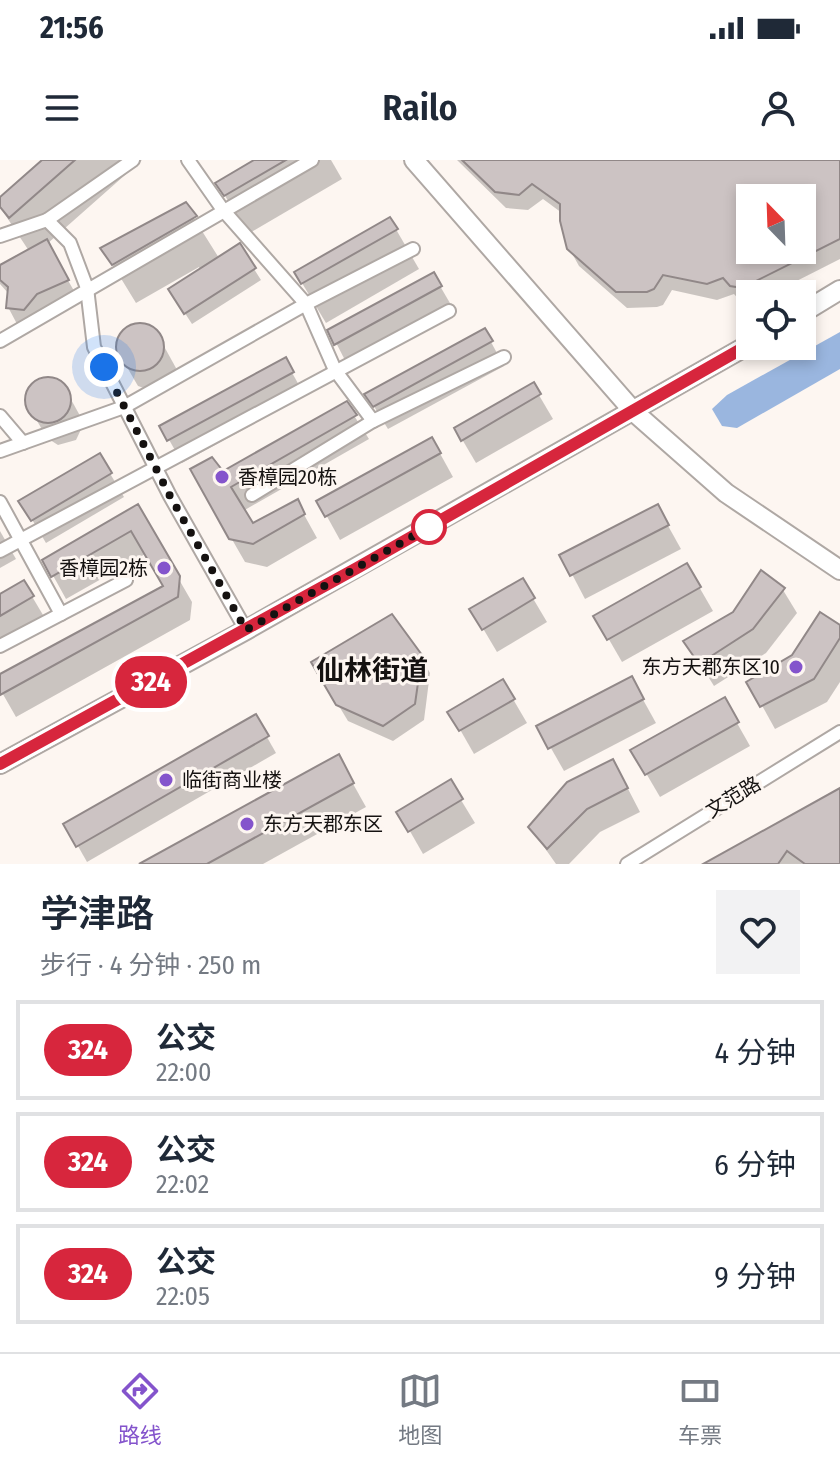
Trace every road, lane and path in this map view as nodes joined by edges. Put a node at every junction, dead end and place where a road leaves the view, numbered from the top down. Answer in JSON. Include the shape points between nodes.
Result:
{"nodes":[{"id":1,"x":133,"y":160,"type":"edge"},
{"id":2,"x":188,"y":160,"type":"edge"},
{"id":3,"x":312,"y":160,"type":"edge"},
{"id":4,"x":414,"y":160,"type":"edge"},
{"id":5,"x":223,"y":210,"type":"junction"},
{"id":6,"x":47,"y":220,"type":"junction"},
{"id":7,"x":0,"y":236,"type":"edge"},
{"id":8,"x":413,"y":249,"type":"dead end"},
{"id":9,"x":87,"y":288,"type":"junction"},
{"id":10,"x":840,"y":290,"type":"edge"},
{"id":11,"x":306,"y":304,"type":"junction"},
{"id":12,"x":816,"y":305,"type":"edge"},
{"id":13,"x":449,"y":311,"type":"dead end"},
{"id":14,"x":0,"y":341,"type":"edge"},
{"id":15,"x":736,"y":352,"type":"edge"},
{"id":16,"x":504,"y":357,"type":"dead end"},
{"id":17,"x":335,"y":370,"type":"junction"},
{"id":18,"x":124,"y":407,"type":"junction"},
{"id":19,"x":634,"y":412,"type":"junction"},
{"id":20,"x":0,"y":416,"type":"edge"},
{"id":21,"x":373,"y":421,"type":"junction"},
{"id":22,"x":23,"y":443,"type":"junction"},
{"id":23,"x":0,"y":451,"type":"edge"},
{"id":24,"x":154,"y":466,"type":"junction"},
{"id":25,"x":252,"y":495,"type":"dead end"},
{"id":26,"x":0,"y":502,"type":"edge"},
{"id":27,"x":23,"y":539,"type":"junction"},
{"id":28,"x":0,"y":551,"type":"edge"},
{"id":29,"x":840,"y":570,"type":"edge"},
{"id":30,"x":126,"y":580,"type":"dead end"},
{"id":31,"x":61,"y":614,"type":"junction"},
{"id":32,"x":246,"y":630,"type":"junction"},
{"id":33,"x":0,"y":646,"type":"edge"},
{"id":34,"x":840,"y":732,"type":"edge"},
{"id":35,"x":0,"y":764,"type":"edge"},
{"id":36,"x":627,"y":864,"type":"edge"}],
"edges":[{"from":1,"to":6,"type":"street"},
{"from":2,"to":5,"type":"street"},
{"from":3,"to":5,"type":"street"},
{"from":4,"to":19,"type":"street"},
{"from":5,"to":9,"type":"street"},
{"from":5,"to":11,"type":"street"},
{"from":6,"to":7,"type":"street"},
{"from":6,"to":9,"type":"street","via":[[70,243]]},
{"from":8,"to":11,"type":"street"},
{"from":9,"to":14,"type":"street"},
{"from":9,"to":18,"type":"street","via":[[94,347]]},
{"from":10,"to":12,"type":"street"},
{"from":11,"to":17,"type":"street"},
{"from":11,"to":18,"type":"street"},
{"from":13,"to":17,"type":"street"},
{"from":15,"to":19,"type":"street"},
{"from":16,"to":21,"type":"street"},
{"from":17,"to":21,"type":"street"},
{"from":17,"to":24,"type":"street"},
{"from":18,"to":22,"type":"street"},
{"from":18,"to":24,"type":"street"},
{"from":19,"to":29,"type":"street","via":[[726,493]]},
{"from":19,"to":32,"type":"street"},
{"from":20,"to":22,"type":"street"},
{"from":21,"to":25,"type":"street"},
{"from":22,"to":23,"type":"street"},
{"from":24,"to":27,"type":"street"},
{"from":24,"to":32,"type":"street"},
{"from":26,"to":27,"type":"street"},
{"from":27,"to":28,"type":"street"},
{"from":27,"to":31,"type":"street"},
{"from":30,"to":31,"type":"street"},
{"from":31,"to":33,"type":"street"},
{"from":32,"to":35,"type":"street"},
{"from":34,"to":36,"type":"street","name":"文范路"}]}
